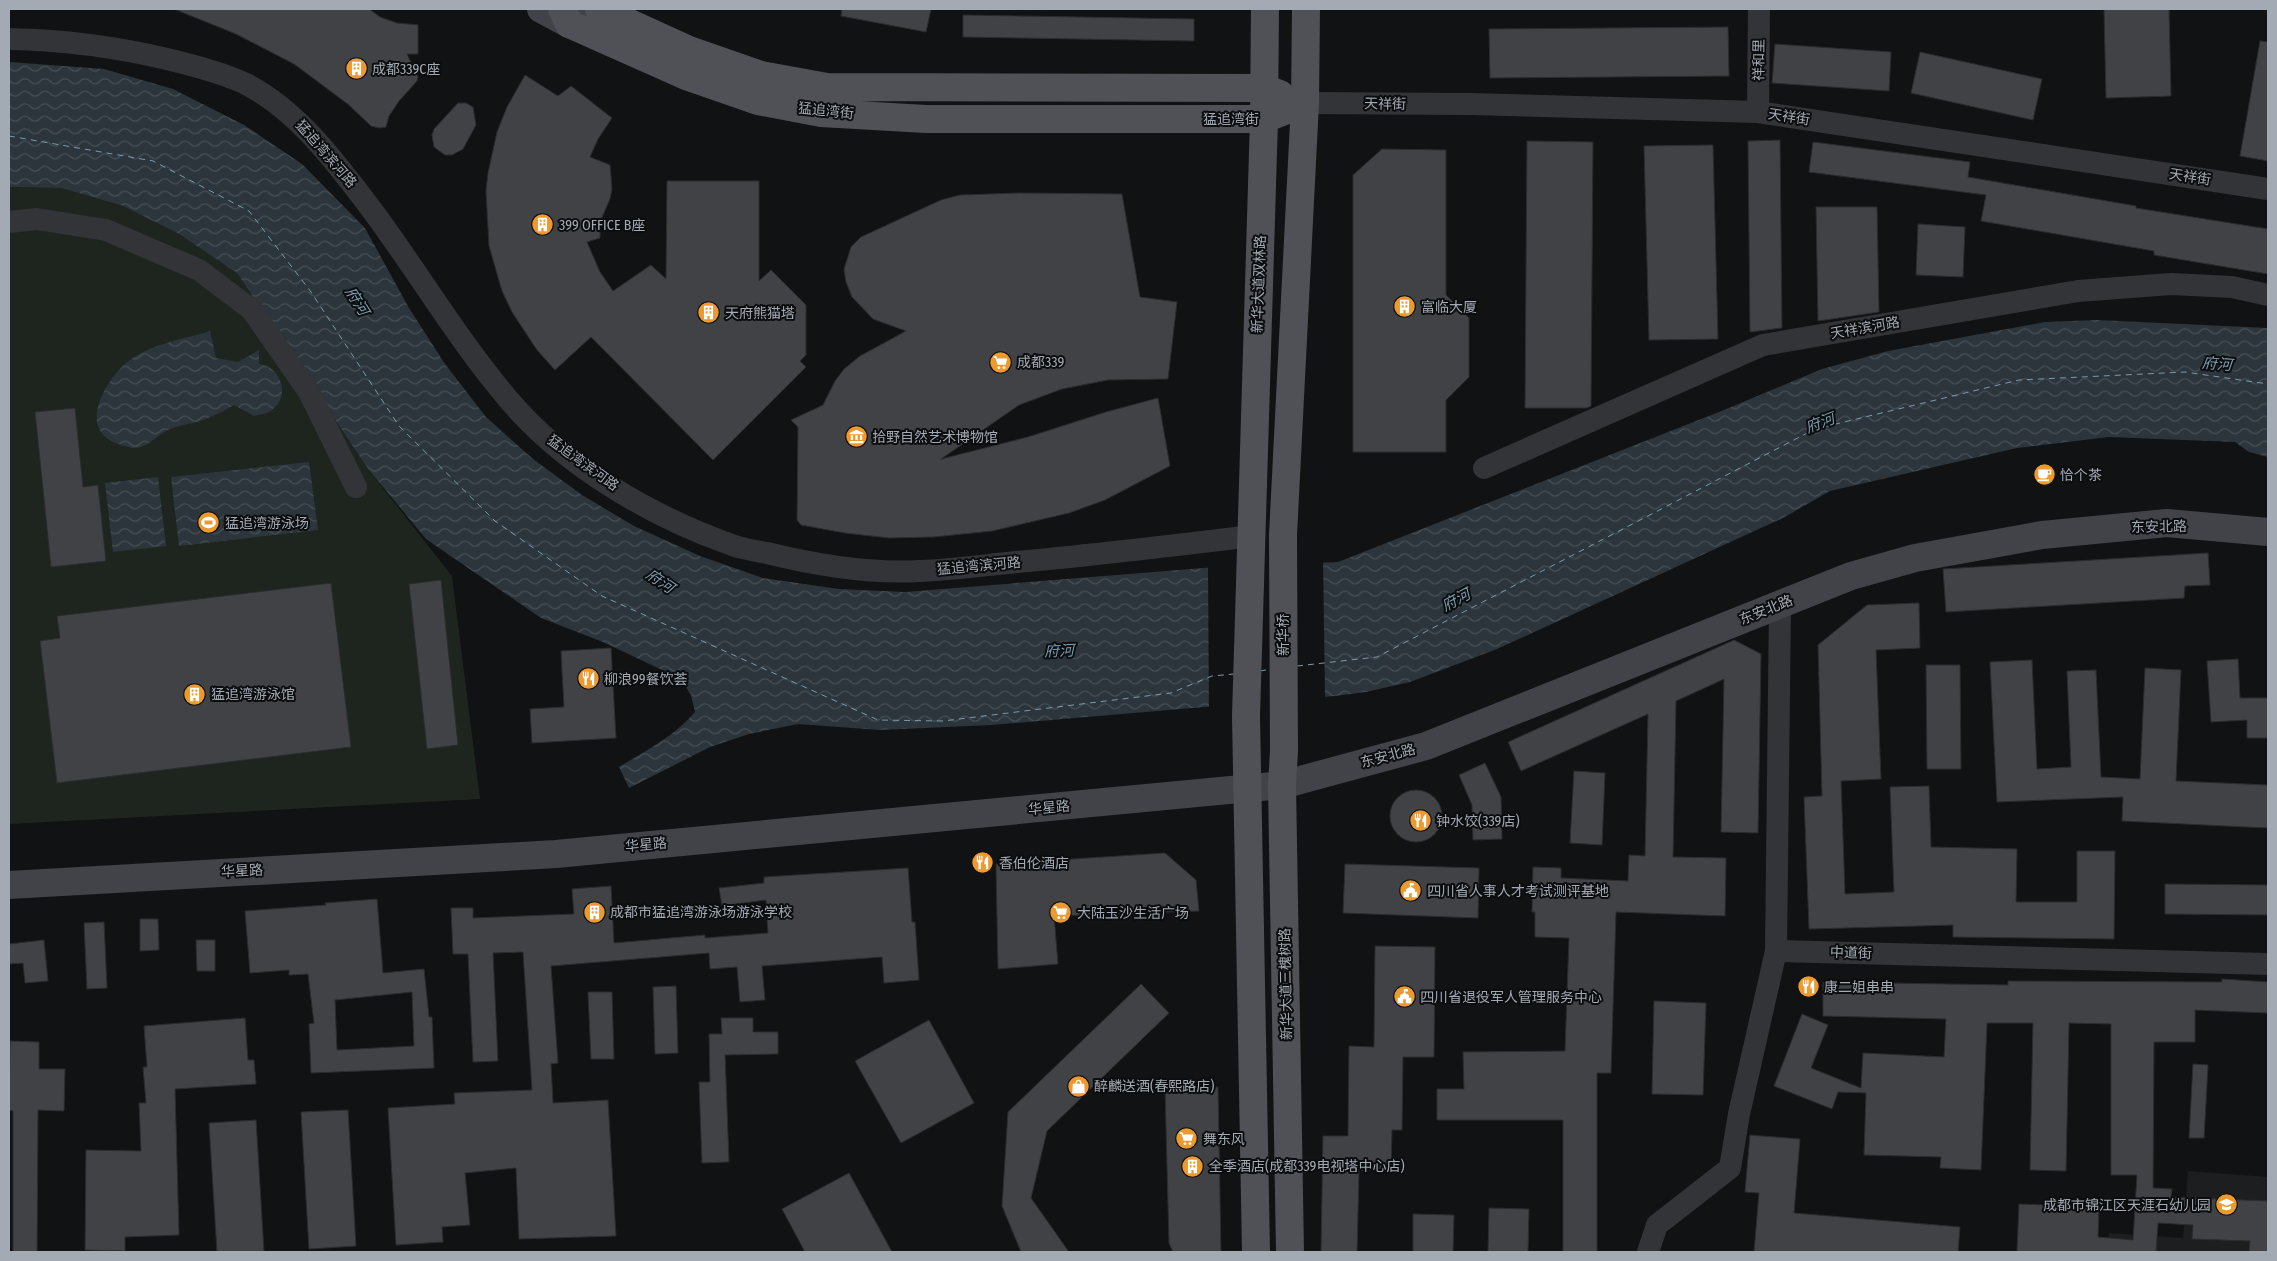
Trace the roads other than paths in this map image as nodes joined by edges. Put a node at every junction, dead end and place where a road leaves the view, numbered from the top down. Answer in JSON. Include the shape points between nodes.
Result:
{"nodes":[{"id":1,"x":541,"y":9,"type":"edge"},
{"id":2,"x":599,"y":9,"type":"edge"},
{"id":3,"x":1265,"y":9,"type":"edge"},
{"id":4,"x":1306,"y":9,"type":"edge"},
{"id":5,"x":1759,"y":9,"type":"edge"},
{"id":6,"x":569,"y":14,"type":"edge"},
{"id":7,"x":9,"y":39,"type":"edge"},
{"id":8,"x":1264,"y":88,"type":"junction"},
{"id":9,"x":1305,"y":103,"type":"junction"},
{"id":10,"x":1758,"y":112,"type":"junction"},
{"id":11,"x":1264,"y":119,"type":"junction"},
{"id":12,"x":2268,"y":189,"type":"edge"},
{"id":13,"x":9,"y":222,"type":"edge"},
{"id":14,"x":2268,"y":295,"type":"edge"},
{"id":15,"x":1484,"y":468,"type":"dead end"},
{"id":16,"x":356,"y":487,"type":"dead end"},
{"id":17,"x":2268,"y":532,"type":"edge"},
{"id":18,"x":1251,"y":548,"type":"junction"},
{"id":19,"x":1780,"y":604,"type":"junction"},
{"id":20,"x":1282,"y":715,"type":"joint"},
{"id":21,"x":1282,"y":786,"type":"junction"},
{"id":22,"x":1246,"y":789,"type":"junction"},
{"id":23,"x":9,"y":885,"type":"edge"},
{"id":24,"x":1776,"y":951,"type":"junction"},
{"id":25,"x":2268,"y":964,"type":"edge"},
{"id":26,"x":1256,"y":1252,"type":"edge"},
{"id":27,"x":1290,"y":1252,"type":"edge"},
{"id":28,"x":1648,"y":1252,"type":"edge"}],
"edges":[{"from":1,"to":6,"type":"street","name":"猛追湾街"},
{"from":2,"to":8,"type":"main road","name":"猛追湾街","via":[[689,50],[761,74],[826,87]]},
{"from":3,"to":8,"type":"main road","name":"新华大道双林路"},
{"from":4,"to":9,"type":"main road"},
{"from":5,"to":10,"type":"street","name":"祥和里"},
{"from":6,"to":11,"type":"main road","name":"猛追湾街","via":[[695,79],[758,101],[821,113],[926,119]]},
{"from":7,"to":18,"type":"street","name":"猛追湾滨河路","via":[[62,40],[192,65],[244,83],[292,116],[343,172],[476,359],[511,402],[555,446],[651,509],[734,546],[859,569],[917,572],[1093,555]]},
{"from":8,"to":9,"type":"main road","name":"猛追湾街"},
{"from":8,"to":11,"type":"main road","name":"新华大道双林路"},
{"from":9,"to":10,"type":"street","name":"天祥街"},
{"from":9,"to":11,"type":"main road","name":"猛追湾街"},
{"from":9,"to":20,"type":"main road","name":"新华桥","via":[[1283,535]]},
{"from":10,"to":12,"type":"street","name":"天祥街"},
{"from":11,"to":18,"type":"main road","name":"新华大道双林路"},
{"from":13,"to":16,"type":"street","via":[[37,219],[106,230],[199,270],[252,310],[309,392]]},
{"from":14,"to":15,"type":"street","name":"天祥滨河路","via":[[2232,287],[2172,284],[2078,291],[1763,345]]},
{"from":17,"to":19,"type":"street","name":"东安北路","via":[[2167,523],[2042,535],[1915,558],[1851,576]]},
{"from":18,"to":22,"type":"main road"},
{"from":19,"to":21,"type":"street","name":"东安北路","via":[[1426,746]]},
{"from":19,"to":24,"type":"street"},
{"from":20,"to":21,"type":"main road","name":"新华大道三槐树路"},
{"from":21,"to":22,"type":"street","name":"华星路"},
{"from":21,"to":27,"type":"main road","name":"新华大道三槐树路"},
{"from":22,"to":23,"type":"street","name":"华星路","via":[[556,854]]},
{"from":22,"to":26,"type":"main road"},
{"from":24,"to":25,"type":"street","name":"中道街"},
{"from":24,"to":28,"type":"street","via":[[1730,1168],[1657,1225]]}]}
